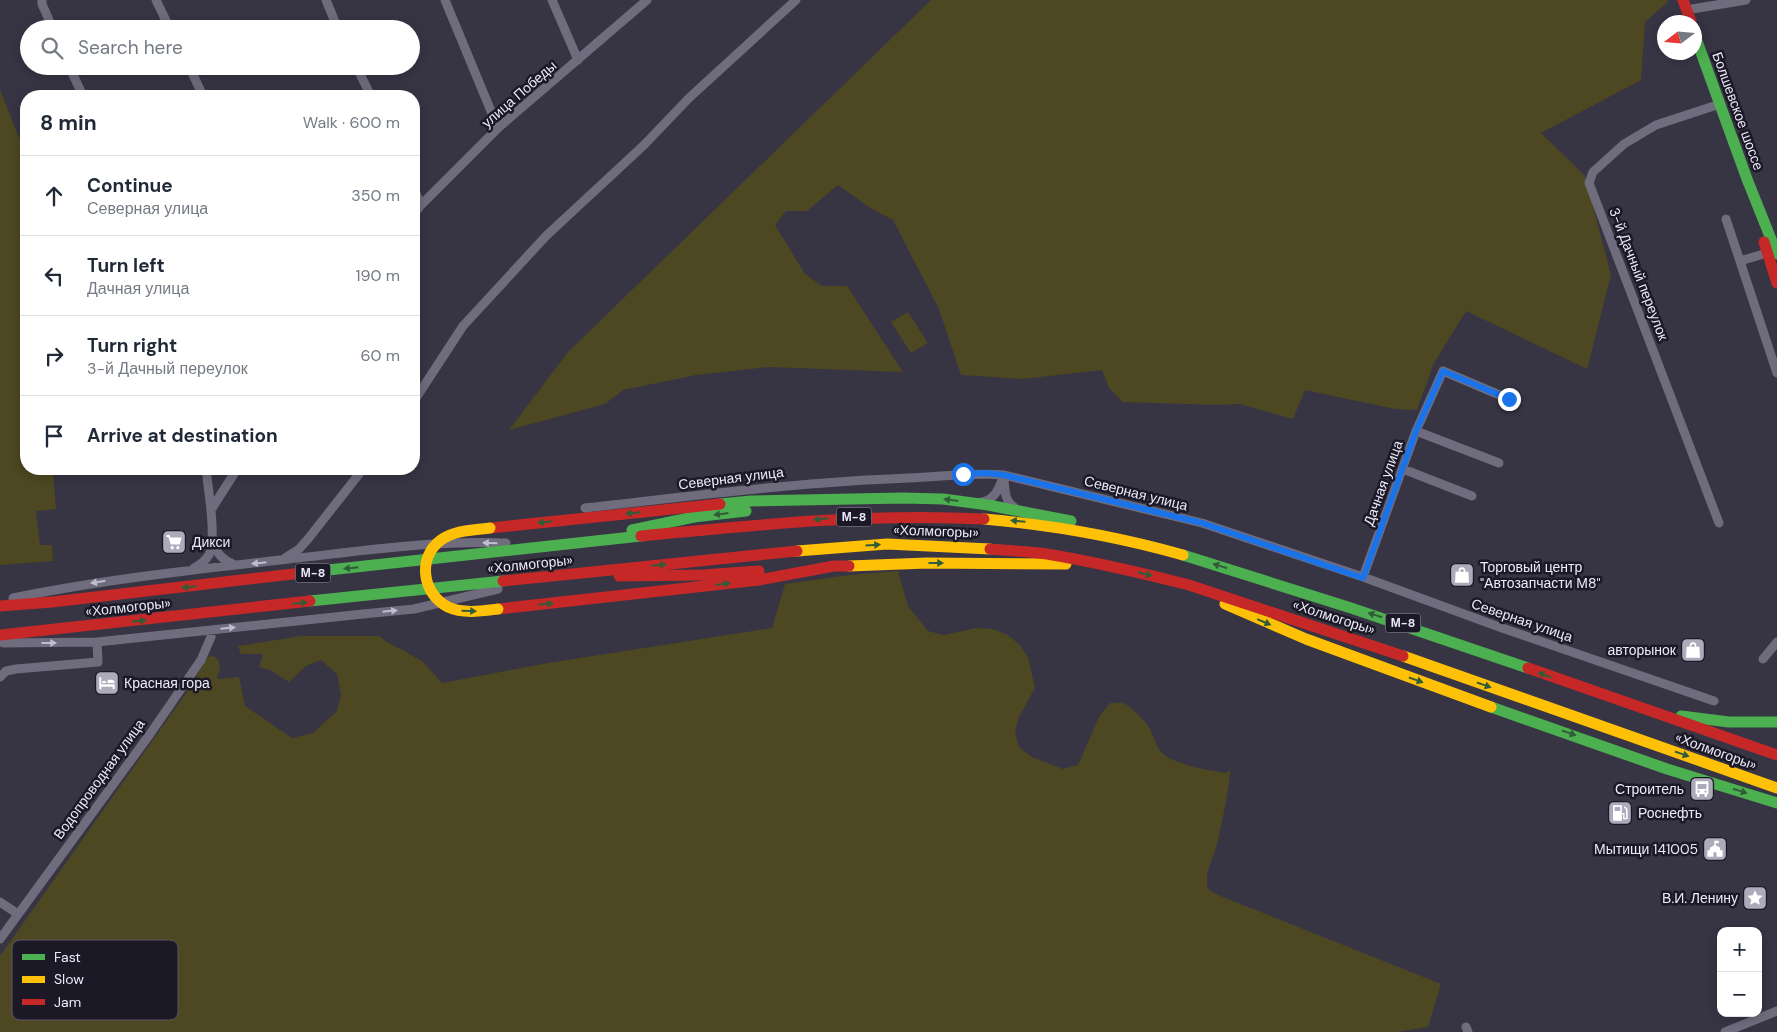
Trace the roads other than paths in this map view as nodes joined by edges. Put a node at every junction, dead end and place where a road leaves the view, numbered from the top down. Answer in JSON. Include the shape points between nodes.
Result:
{"nodes":[{"id":1,"x":42,"y":0,"type":"edge"},
{"id":2,"x":156,"y":0,"type":"edge"},
{"id":3,"x":326,"y":0,"type":"edge"},
{"id":4,"x":445,"y":0,"type":"edge"},
{"id":5,"x":552,"y":0,"type":"edge"},
{"id":6,"x":647,"y":0,"type":"edge"},
{"id":7,"x":796,"y":0,"type":"edge"},
{"id":8,"x":1746,"y":0,"type":"edge"},
{"id":9,"x":1684,"y":5,"type":"edge"},
{"id":10,"x":49,"y":20,"type":"edge"},
{"id":11,"x":166,"y":20,"type":"edge"},
{"id":12,"x":334,"y":20,"type":"edge"},
{"id":13,"x":1702,"y":55,"type":"edge"},
{"id":14,"x":578,"y":60,"type":"junction"},
{"id":15,"x":73,"y":75,"type":"edge"},
{"id":16,"x":192,"y":75,"type":"edge"},
{"id":17,"x":360,"y":75,"type":"edge"},
{"id":18,"x":80,"y":90,"type":"edge"},
{"id":19,"x":200,"y":90,"type":"edge"},
{"id":20,"x":368,"y":90,"type":"edge"},
{"id":21,"x":1720,"y":104,"type":"junction"},
{"id":22,"x":498,"y":128,"type":"junction"},
{"id":23,"x":421,"y":205,"type":"edge"},
{"id":24,"x":1726,"y":219,"type":"dead end"},
{"id":25,"x":1772,"y":254,"type":"edge"},
{"id":26,"x":1740,"y":261,"type":"junction"},
{"id":27,"x":1777,"y":283,"type":"edge"},
{"id":28,"x":1777,"y":373,"type":"edge"},
{"id":29,"x":420,"y":392,"type":"edge"},
{"id":30,"x":1509,"y":399,"type":"dead end"},
{"id":31,"x":1416,"y":431,"type":"junction"},
{"id":32,"x":1499,"y":464,"type":"dead end"},
{"id":33,"x":1403,"y":469,"type":"junction"},
{"id":34,"x":207,"y":475,"type":"edge"},
{"id":35,"x":233,"y":475,"type":"edge"},
{"id":36,"x":358,"y":475,"type":"edge"},
{"id":37,"x":1004,"y":475,"type":"junction"},
{"id":38,"x":1472,"y":496,"type":"dead end"},
{"id":39,"x":821,"y":501,"type":"junction"},
{"id":40,"x":977,"y":504,"type":"junction"},
{"id":41,"x":585,"y":508,"type":"dead end"},
{"id":42,"x":1016,"y":509,"type":"junction"},
{"id":43,"x":211,"y":510,"type":"junction"},
{"id":44,"x":1719,"y":523,"type":"dead end"},
{"id":45,"x":308,"y":539,"type":"junction"},
{"id":46,"x":1135,"y":541,"type":"junction"},
{"id":47,"x":212,"y":542,"type":"junction"},
{"id":48,"x":573,"y":544,"type":"junction"},
{"id":49,"x":557,"y":545,"type":"junction"},
{"id":50,"x":318,"y":556,"type":"junction"},
{"id":51,"x":282,"y":560,"type":"junction"},
{"id":52,"x":1102,"y":564,"type":"junction"},
{"id":53,"x":235,"y":565,"type":"junction"},
{"id":54,"x":834,"y":566,"type":"junction"},
{"id":55,"x":187,"y":570,"type":"junction"},
{"id":56,"x":575,"y":574,"type":"junction"},
{"id":57,"x":556,"y":576,"type":"junction"},
{"id":58,"x":1363,"y":578,"type":"junction"},
{"id":59,"x":1188,"y":586,"type":"junction"},
{"id":60,"x":0,"y":600,"type":"edge"},
{"id":61,"x":0,"y":606,"type":"edge"},
{"id":62,"x":211,"y":630,"type":"junction"},
{"id":63,"x":0,"y":635,"type":"edge"},
{"id":64,"x":0,"y":642,"type":"edge"},
{"id":65,"x":97,"y":642,"type":"junction"},
{"id":66,"x":1777,"y":642,"type":"edge"},
{"id":67,"x":1763,"y":659,"type":"dead end"},
{"id":68,"x":0,"y":676,"type":"edge"},
{"id":69,"x":1714,"y":701,"type":"dead end"},
{"id":70,"x":1640,"y":709,"type":"junction"},
{"id":71,"x":1777,"y":722,"type":"edge"},
{"id":72,"x":1777,"y":755,"type":"edge"},
{"id":73,"x":1777,"y":788,"type":"edge"},
{"id":74,"x":1774,"y":803,"type":"edge"},
{"id":75,"x":0,"y":902,"type":"edge"},
{"id":76,"x":18,"y":914,"type":"junction"},
{"id":77,"x":0,"y":939,"type":"edge"},
{"id":78,"x":1777,"y":1011,"type":"edge"},
{"id":79,"x":1738,"y":1030,"type":"edge"},
{"id":80,"x":1725,"y":1032,"type":"edge"}],
"edges":[{"from":1,"to":10,"type":"street"},
{"from":2,"to":11,"type":"street"},
{"from":3,"to":12,"type":"street"},
{"from":4,"to":22,"type":"street"},
{"from":5,"to":14,"type":"street"},
{"from":6,"to":14,"type":"street","name":"улица Победы"},
{"from":7,"to":29,"type":"street","via":[[546,236],[463,326]]},
{"from":8,"to":9,"type":"street"},
{"from":13,"to":21,"type":"main road","name":"Болшевское шоссе"},
{"from":14,"to":22,"type":"street","name":"улица Победы"},
{"from":15,"to":18,"type":"street"},
{"from":16,"to":19,"type":"street"},
{"from":17,"to":20,"type":"street"},
{"from":21,"to":25,"type":"main road","name":"Болшевское шоссе"},
{"from":21,"to":44,"type":"street","name":"3-й Дачный переулок","via":[[1656,125],[1624,144],[1593,172],[1589,183]]},
{"from":22,"to":23,"type":"street","name":"улица Победы"},
{"from":24,"to":26,"type":"street"},
{"from":25,"to":26,"type":"street"},
{"from":25,"to":27,"type":"main road","name":"Болшевское шоссе"},
{"from":26,"to":28,"type":"street"},
{"from":30,"to":31,"type":"street","name":"Дачная улица","via":[[1443,371]]},
{"from":31,"to":32,"type":"street"},
{"from":31,"to":33,"type":"street","name":"Дачная улица"},
{"from":33,"to":38,"type":"street"},
{"from":33,"to":58,"type":"street","name":"Дачная улица"},
{"from":34,"to":43,"type":"street"},
{"from":35,"to":43,"type":"street"},
{"from":36,"to":45,"type":"street"},
{"from":37,"to":40,"type":"street","via":[[997,493],[989,501]]},
{"from":37,"to":41,"type":"street","name":"Северная улица","via":[[986,473],[840,480]]},
{"from":37,"to":42,"type":"street","via":[[1005,496],[1008,504]]},
{"from":37,"to":58,"type":"street","name":"Северная улица","via":[[1202,523]]},
{"from":40,"to":39,"type":"main road","one_way":true,"via":[[903,498]]},
{"from":39,"to":48,"type":"main road","one_way":true,"via":[[694,517]]},
{"from":39,"to":54,"type":"main road","one_way":true,"bridge":true,"via":[[742,502],[464,531],[440,540],[432,548],[425,567],[426,579],[439,601],[449,608],[463,611],[759,580]]},
{"from":40,"to":42,"type":"main road"},
{"from":42,"to":46,"type":"main road","via":[[1081,523]]},
{"from":43,"to":47,"type":"street"},
{"from":45,"to":50,"type":"street","via":[[309,548]]},
{"from":45,"to":51,"type":"street"},
{"from":46,"to":48,"type":"main road","name":"«Холмогоры»","number":"М-8","one_way":true,"via":[[1034,523],[893,516],[831,518]]},
{"from":70,"to":46,"type":"main road","name":"«Холмогоры»","number":"М-8","one_way":true,"via":[[1396,621]]},
{"from":47,"to":53,"type":"street","via":[[220,556]]},
{"from":47,"to":55,"type":"street","via":[[210,554],[204,562]]},
{"from":48,"to":49,"type":"main road","name":"«Холмогоры»","number":"М-8"},
{"from":49,"to":50,"type":"street","one_way":true,"via":[[468,542]]},
{"from":49,"to":61,"type":"main road","name":"«Холмогоры»","number":"М-8","one_way":true},
{"from":50,"to":51,"type":"street"},
{"from":51,"to":53,"type":"street","one_way":true},
{"from":54,"to":52,"type":"main road","one_way":true,"via":[[927,562]]},
{"from":56,"to":52,"type":"main road","name":"«Холмогоры»","number":"М-8","one_way":true,"via":[[887,544],[1045,554]]},
{"from":52,"to":59,"type":"main road","name":"«Холмогоры»","number":"М-8","one_way":true},
{"from":53,"to":55,"type":"street"},
{"from":54,"to":56,"type":"main road","via":[[702,575]]},
{"from":55,"to":60,"type":"street","one_way":true},
{"from":56,"to":57,"type":"main road","name":"«Холмогоры»","number":"М-8"},
{"from":62,"to":57,"type":"street","one_way":true,"via":[[414,609]]},
{"from":63,"to":57,"type":"main road","name":"«Холмогоры»","number":"М-8","one_way":true},
{"from":58,"to":69,"type":"street","name":"Северная улица"},
{"from":59,"to":73,"type":"main road","name":"«Холмогоры»","number":"М-8","one_way":true,"via":[[1403,656]]},
{"from":59,"to":74,"type":"main road","one_way":true,"via":[[1245,614],[1406,677]]},
{"from":62,"to":65,"type":"street"},
{"from":62,"to":76,"type":"street","name":"Водопроводная улица","via":[[204,656]]},
{"from":64,"to":65,"type":"street","one_way":true},
{"from":65,"to":68,"type":"street","via":[[98,662],[16,669]]},
{"from":66,"to":67,"type":"street"},
{"from":70,"to":71,"type":"main road","via":[[1711,721]]},
{"from":70,"to":72,"type":"main road","name":"«Холмогоры»","number":"М-8"},
{"from":75,"to":76,"type":"street"},
{"from":76,"to":77,"type":"street","name":"Водопроводная улица"},
{"from":78,"to":79,"type":"street"},
{"from":79,"to":80,"type":"street"}]}
